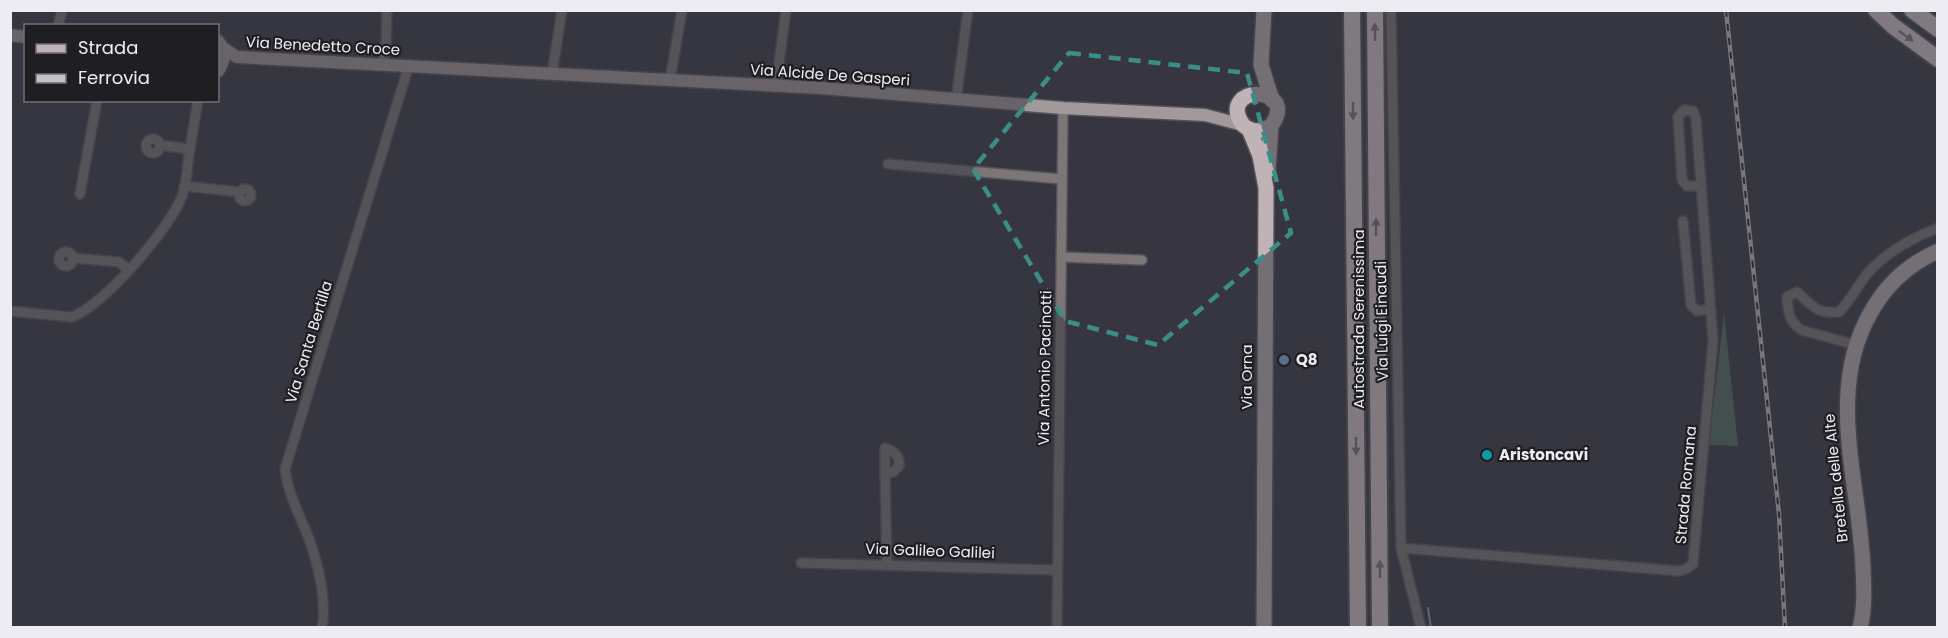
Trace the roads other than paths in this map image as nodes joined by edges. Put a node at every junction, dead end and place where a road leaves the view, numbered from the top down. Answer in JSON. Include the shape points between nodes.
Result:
{"nodes":[{"id":1,"x":387,"y":10,"type":"edge"},
{"id":2,"x":562,"y":10,"type":"edge"},
{"id":3,"x":682,"y":10,"type":"edge"},
{"id":4,"x":786,"y":10,"type":"edge"},
{"id":5,"x":968,"y":10,"type":"edge"},
{"id":6,"x":1264,"y":10,"type":"edge"},
{"id":7,"x":1352,"y":10,"type":"edge"},
{"id":8,"x":1375,"y":10,"type":"edge"},
{"id":9,"x":1391,"y":10,"type":"edge"},
{"id":10,"x":1876,"y":10,"type":"edge"},
{"id":11,"x":1912,"y":10,"type":"edge"},
{"id":12,"x":1938,"y":29,"type":"edge"},
{"id":13,"x":220,"y":45,"type":"edge"},
{"id":14,"x":237,"y":57,"type":"junction"},
{"id":15,"x":1938,"y":59,"type":"edge"},
{"id":16,"x":382,"y":64,"type":"junction"},
{"id":17,"x":409,"y":65,"type":"junction"},
{"id":18,"x":1261,"y":65,"type":"junction"},
{"id":19,"x":219,"y":69,"type":"edge"},
{"id":20,"x":552,"y":74,"type":"junction"},
{"id":21,"x":670,"y":80,"type":"junction"},
{"id":22,"x":776,"y":86,"type":"junction"},
{"id":23,"x":1244,"y":98,"type":"junction"},
{"id":24,"x":1272,"y":99,"type":"junction"},
{"id":25,"x":956,"y":100,"type":"junction"},
{"id":26,"x":97,"y":102,"type":"edge"},
{"id":27,"x":198,"y":102,"type":"edge"},
{"id":28,"x":1063,"y":108,"type":"junction"},
{"id":29,"x":1213,"y":116,"type":"junction"},
{"id":30,"x":1271,"y":126,"type":"junction"},
{"id":31,"x":1246,"y":127,"type":"junction"},
{"id":32,"x":160,"y":145,"type":"dead end"},
{"id":33,"x":190,"y":149,"type":"junction"},
{"id":34,"x":888,"y":164,"type":"dead end"},
{"id":35,"x":1061,"y":179,"type":"junction"},
{"id":36,"x":184,"y":186,"type":"junction"},
{"id":37,"x":1701,"y":186,"type":"junction"},
{"id":38,"x":1266,"y":188,"type":"junction"},
{"id":39,"x":240,"y":192,"type":"dead end"},
{"id":40,"x":80,"y":194,"type":"dead end"},
{"id":41,"x":1683,"y":221,"type":"dead end"},
{"id":42,"x":1938,"y":228,"type":"edge"},
{"id":43,"x":1938,"y":251,"type":"edge"},
{"id":44,"x":1062,"y":256,"type":"junction"},
{"id":45,"x":73,"y":258,"type":"dead end"},
{"id":46,"x":1142,"y":260,"type":"dead end"},
{"id":47,"x":129,"y":270,"type":"junction"},
{"id":48,"x":1711,"y":309,"type":"junction"},
{"id":49,"x":10,"y":311,"type":"edge"},
{"id":50,"x":1856,"y":345,"type":"junction"},
{"id":51,"x":885,"y":473,"type":"dead end"},
{"id":52,"x":1401,"y":548,"type":"junction"},
{"id":53,"x":801,"y":562,"type":"dead end"},
{"id":54,"x":887,"y":565,"type":"junction"},
{"id":55,"x":1057,"y":570,"type":"junction"},
{"id":56,"x":322,"y":627,"type":"edge"},
{"id":57,"x":1057,"y":627,"type":"edge"},
{"id":58,"x":1264,"y":627,"type":"edge"},
{"id":59,"x":1358,"y":627,"type":"edge"},
{"id":60,"x":1380,"y":627,"type":"edge"},
{"id":61,"x":1421,"y":627,"type":"edge"},
{"id":62,"x":1860,"y":627,"type":"edge"}],
"edges":[{"from":1,"to":16,"type":"street"},
{"from":2,"to":20,"type":"street"},
{"from":3,"to":21,"type":"street"},
{"from":4,"to":22,"type":"street"},
{"from":5,"to":25,"type":"street"},
{"from":6,"to":18,"type":"main road"},
{"from":7,"to":59,"type":"highway","name":"Autostrada Serenissima","one_way":true},
{"from":60,"to":8,"type":"highway","name":"Autostrada Serenissima","one_way":true},
{"from":9,"to":52,"type":"street","name":"Via Luigi Einaudi"},
{"from":10,"to":15,"type":"highway","one_way":true},
{"from":11,"to":12,"type":"highway"},
{"from":13,"to":14,"type":"main road","name":"Via Benedetto Croce"},
{"from":13,"to":19,"type":"main road","name":"Via Benedetto Croce","via":[[224,58]]},
{"from":14,"to":16,"type":"main road","name":"Via Benedetto Croce"},
{"from":14,"to":19,"type":"main road","name":"Via Benedetto Croce"},
{"from":16,"to":17,"type":"main road","name":"Via Benedetto Croce"},
{"from":17,"to":20,"type":"main road","name":"Via Alcide De Gasperi"},
{"from":17,"to":56,"type":"street","name":"Via Santa Bertilla","via":[[285,469],[322,588]]},
{"from":18,"to":23,"type":"main road"},
{"from":18,"to":24,"type":"main road"},
{"from":20,"to":21,"type":"main road","name":"Via Alcide De Gasperi"},
{"from":21,"to":22,"type":"main road","name":"Via Alcide De Gasperi"},
{"from":22,"to":25,"type":"main road","name":"Via Alcide De Gasperi"},
{"from":23,"to":24,"type":"main road","via":[[1259,93]]},
{"from":23,"to":29,"type":"main road"},
{"from":23,"to":31,"type":"main road","via":[[1238,112]]},
{"from":24,"to":30,"type":"main road","via":[[1277,113]]},
{"from":25,"to":28,"type":"main road","name":"Via Alcide De Gasperi"},
{"from":26,"to":40,"type":"street"},
{"from":27,"to":33,"type":"street"},
{"from":28,"to":29,"type":"main road","name":"Via Alcide De Gasperi"},
{"from":28,"to":35,"type":"street","name":"Via Antonio Pacinotti"},
{"from":29,"to":31,"type":"main road","name":"Via Alcide De Gasperi"},
{"from":30,"to":31,"type":"main road","via":[[1257,131]]},
{"from":30,"to":38,"type":"main road"},
{"from":31,"to":38,"type":"main road","name":"Via Orna","via":[[1260,156]]},
{"from":32,"to":33,"type":"street"},
{"from":33,"to":36,"type":"street"},
{"from":34,"to":35,"type":"street"},
{"from":35,"to":44,"type":"street","name":"Via Antonio Pacinotti"},
{"from":36,"to":39,"type":"street"},
{"from":36,"to":47,"type":"street","via":[[174,212]]},
{"from":37,"to":37,"type":"street","name":"Strada Romana","via":[[1696,119],[1693,111],[1684,110],[1678,117],[1682,180],[1687,186]]},
{"from":37,"to":48,"type":"street","name":"Strada Romana"},
{"from":38,"to":58,"type":"main road","name":"Via Orna"},
{"from":41,"to":48,"type":"street","via":[[1691,305],[1697,311]]},
{"from":42,"to":50,"type":"street","via":[[1906,243],[1878,264],[1839,312],[1815,309],[1797,292],[1787,297],[1788,312],[1801,330]]},
{"from":43,"to":50,"type":"main road","name":"Bretella delle Alte","via":[[1890,284],[1867,319]]},
{"from":44,"to":46,"type":"street"},
{"from":44,"to":55,"type":"street","name":"Via Antonio Pacinotti"},
{"from":45,"to":47,"type":"street","via":[[119,262]]},
{"from":47,"to":49,"type":"street","via":[[72,317]]},
{"from":48,"to":52,"type":"street","name":"Strada Romana","via":[[1713,354],[1694,564],[1679,571]]},
{"from":50,"to":62,"type":"main road","name":"Bretella delle Alte","via":[[1847,398],[1847,430],[1863,559]]},
{"from":51,"to":54,"type":"street"},
{"from":52,"to":61,"type":"street","name":"Via Luigi Einaudi"},
{"from":53,"to":54,"type":"street","name":"Via Galileo Galilei"},
{"from":54,"to":55,"type":"street","name":"Via Galileo Galilei"},
{"from":55,"to":57,"type":"street","name":"Via Antonio Pacinotti"}]}
